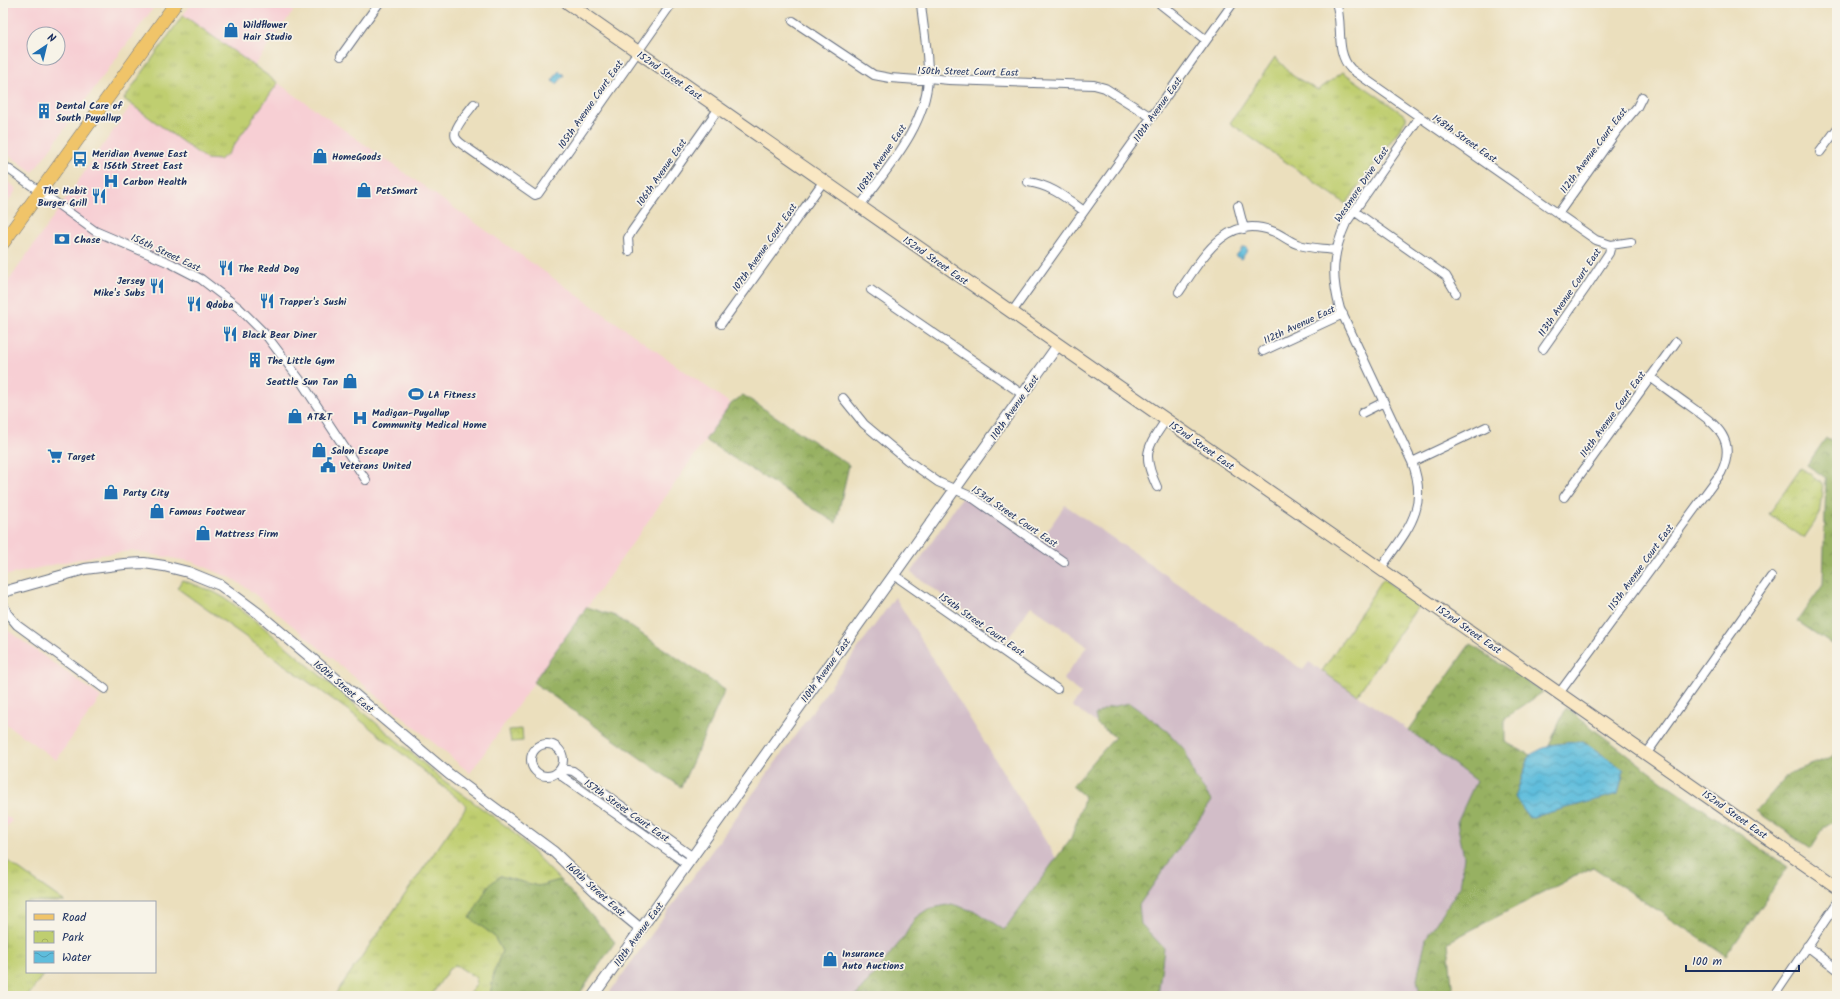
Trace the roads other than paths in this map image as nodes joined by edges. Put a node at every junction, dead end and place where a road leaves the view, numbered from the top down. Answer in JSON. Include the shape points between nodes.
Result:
{"nodes":[{"id":1,"x":176,"y":3,"type":"edge"},
{"id":2,"x":379,"y":3,"type":"edge"},
{"id":3,"x":568,"y":3,"type":"edge"},
{"id":4,"x":672,"y":3,"type":"edge"},
{"id":5,"x":921,"y":3,"type":"edge"},
{"id":6,"x":1159,"y":3,"type":"edge"},
{"id":7,"x":1233,"y":3,"type":"edge"},
{"id":8,"x":1336,"y":3,"type":"edge"},
{"id":9,"x":793,"y":21,"type":"dead end"},
{"id":10,"x":1206,"y":40,"type":"junction"},
{"id":11,"x":638,"y":52,"type":"junction"},
{"id":12,"x":341,"y":56,"type":"dead end"},
{"id":13,"x":928,"y":78,"type":"junction"},
{"id":14,"x":1642,"y":97,"type":"dead end"},
{"id":15,"x":474,"y":104,"type":"dead end"},
{"id":16,"x":719,"y":108,"type":"junction"},
{"id":17,"x":1151,"y":117,"type":"junction"},
{"id":18,"x":1419,"y":118,"type":"junction"},
{"id":19,"x":1837,"y":129,"type":"edge"},
{"id":20,"x":1820,"y":152,"type":"dead end"},
{"id":21,"x":3,"y":165,"type":"edge"},
{"id":22,"x":823,"y":182,"type":"junction"},
{"id":23,"x":1028,"y":182,"type":"dead end"},
{"id":24,"x":39,"y":190,"type":"junction"},
{"id":25,"x":860,"y":206,"type":"junction"},
{"id":26,"x":1238,"y":206,"type":"dead end"},
{"id":27,"x":1084,"y":211,"type":"junction"},
{"id":28,"x":1354,"y":211,"type":"junction"},
{"id":29,"x":1558,"y":214,"type":"junction"},
{"id":30,"x":1244,"y":229,"type":"junction"},
{"id":31,"x":1631,"y":242,"type":"dead end"},
{"id":32,"x":3,"y":243,"type":"edge"},
{"id":33,"x":1611,"y":245,"type":"junction"},
{"id":34,"x":1336,"y":250,"type":"junction"},
{"id":35,"x":629,"y":251,"type":"dead end"},
{"id":36,"x":871,"y":290,"type":"dead end"},
{"id":37,"x":1179,"y":292,"type":"dead end"},
{"id":38,"x":1456,"y":293,"type":"dead end"},
{"id":39,"x":1012,"y":312,"type":"junction"},
{"id":40,"x":1343,"y":314,"type":"junction"},
{"id":41,"x":721,"y":324,"type":"dead end"},
{"id":42,"x":1676,"y":342,"type":"dead end"},
{"id":43,"x":1058,"y":345,"type":"junction"},
{"id":44,"x":1543,"y":349,"type":"dead end"},
{"id":45,"x":1264,"y":351,"type":"dead end"},
{"id":46,"x":1650,"y":377,"type":"junction"},
{"id":47,"x":1022,"y":394,"type":"junction"},
{"id":48,"x":843,"y":398,"type":"dead end"},
{"id":49,"x":1384,"y":402,"type":"junction"},
{"id":50,"x":1362,"y":413,"type":"dead end"},
{"id":51,"x":1166,"y":420,"type":"junction"},
{"id":52,"x":1486,"y":427,"type":"dead end"},
{"id":53,"x":1412,"y":462,"type":"junction"},
{"id":54,"x":366,"y":480,"type":"dead end"},
{"id":55,"x":1157,"y":487,"type":"dead end"},
{"id":56,"x":955,"y":491,"type":"junction"},
{"id":57,"x":1564,"y":497,"type":"dead end"},
{"id":58,"x":1064,"y":562,"type":"dead end"},
{"id":59,"x":1380,"y":568,"type":"junction"},
{"id":60,"x":894,"y":574,"type":"junction"},
{"id":61,"x":1772,"y":577,"type":"dead end"},
{"id":62,"x":3,"y":592,"type":"edge"},
{"id":63,"x":3,"y":603,"type":"edge"},
{"id":64,"x":105,"y":688,"type":"dead end"},
{"id":65,"x":1058,"y":689,"type":"dead end"},
{"id":66,"x":1560,"y":692,"type":"junction"},
{"id":67,"x":1647,"y":753,"type":"junction"},
{"id":68,"x":561,"y":769,"type":"junction"},
{"id":69,"x":690,"y":860,"type":"junction"},
{"id":70,"x":1837,"y":887,"type":"edge"},
{"id":71,"x":1837,"y":903,"type":"edge"},
{"id":72,"x":642,"y":929,"type":"junction"},
{"id":73,"x":1807,"y":946,"type":"junction"},
{"id":74,"x":1837,"y":969,"type":"edge"},
{"id":75,"x":594,"y":996,"type":"edge"},
{"id":76,"x":1774,"y":996,"type":"edge"}],
"edges":[{"from":1,"to":24,"type":"main road"},
{"from":2,"to":12,"type":"street"},
{"from":3,"to":11,"type":"main road","name":"152nd Street East"},
{"from":4,"to":11,"type":"street","name":"105th Avenue Court East"},
{"from":5,"to":13,"type":"street","name":"108th Avenue East"},
{"from":6,"to":10,"type":"street"},
{"from":7,"to":10,"type":"street","name":"110th Avenue East"},
{"from":8,"to":18,"type":"street","name":"148th Street East","via":[[1341,19],[1342,51],[1348,65]]},
{"from":9,"to":13,"type":"street","name":"150th Street Court East","via":[[874,75],[918,80]]},
{"from":10,"to":17,"type":"street","name":"110th Avenue East"},
{"from":11,"to":15,"type":"street","name":"105th Avenue Court East","via":[[542,190],[535,195],[456,138],[458,126]]},
{"from":11,"to":16,"type":"main road","name":"152nd Street East"},
{"from":13,"to":17,"type":"street","name":"150th Street Court East","via":[[1094,85],[1106,88]]},
{"from":13,"to":25,"type":"street","name":"108th Avenue East","via":[[917,122]]},
{"from":14,"to":29,"type":"street","name":"112th Avenue Court East","via":[[1637,108],[1617,131]]},
{"from":16,"to":22,"type":"main road","name":"152nd Street East"},
{"from":16,"to":35,"type":"street","name":"106th Avenue East","via":[[632,231],[628,238]]},
{"from":17,"to":27,"type":"street","name":"110th Avenue East"},
{"from":18,"to":28,"type":"street","name":"Westmore Drive East"},
{"from":18,"to":29,"type":"street","name":"148th Street East"},
{"from":19,"to":20,"type":"street"},
{"from":21,"to":24,"type":"street","name":"156th Street East"},
{"from":22,"to":25,"type":"main road","name":"152nd Street East"},
{"from":22,"to":41,"type":"street","name":"107th Avenue Court East"},
{"from":23,"to":27,"type":"street","via":[[1052,188]]},
{"from":24,"to":32,"type":"main road"},
{"from":24,"to":54,"type":"street","name":"156th Street East","via":[[94,231],[201,279],[239,308],[270,340],[300,380]]},
{"from":25,"to":39,"type":"main road","name":"152nd Street East"},
{"from":26,"to":30,"type":"street"},
{"from":27,"to":39,"type":"street","name":"110th Avenue East"},
{"from":28,"to":34,"type":"street","name":"Westmore Drive East","via":[[1346,223]]},
{"from":28,"to":38,"type":"street","via":[[1446,276]]},
{"from":29,"to":33,"type":"street","name":"148th Street East","via":[[1596,240]]},
{"from":30,"to":34,"type":"street","via":[[1262,228],[1304,247]]},
{"from":30,"to":37,"type":"street","via":[[1229,233],[1214,244]]},
{"from":31,"to":33,"type":"street"},
{"from":33,"to":44,"type":"street","name":"113th Avenue Court East","via":[[1609,253]]},
{"from":34,"to":40,"type":"street","name":"Westmore Drive East","via":[[1335,285]]},
{"from":36,"to":47,"type":"street"},
{"from":39,"to":43,"type":"main road","name":"152nd Street East"},
{"from":40,"to":45,"type":"street","name":"112th Avenue East"},
{"from":40,"to":49,"type":"street","name":"Westmore Drive East"},
{"from":42,"to":46,"type":"street","name":"114th Avenue Court East"},
{"from":43,"to":47,"type":"street","name":"110th Avenue East"},
{"from":43,"to":51,"type":"main road","name":"152nd Street East"},
{"from":46,"to":57,"type":"street","name":"114th Avenue Court East"},
{"from":46,"to":66,"type":"street","name":"115th Avenue Court East","via":[[1714,423],[1722,433],[1727,449],[1726,461],[1721,473]]},
{"from":47,"to":56,"type":"street","name":"110th Avenue East"},
{"from":48,"to":56,"type":"street","name":"153rd Street Court East","via":[[864,424],[883,441],[938,482]]},
{"from":49,"to":50,"type":"street"},
{"from":49,"to":53,"type":"street","name":"Westmore Drive East"},
{"from":51,"to":55,"type":"street","via":[[1152,441],[1147,455],[1148,468]]},
{"from":51,"to":59,"type":"main road","name":"152nd Street East"},
{"from":52,"to":53,"type":"street"},
{"from":53,"to":59,"type":"street","name":"Westmore Drive East","via":[[1418,483],[1418,505],[1411,524]]},
{"from":56,"to":58,"type":"street","name":"153rd Street Court East","via":[[970,496]]},
{"from":56,"to":60,"type":"street","name":"110th Avenue East"},
{"from":59,"to":66,"type":"main road","name":"152nd Street East"},
{"from":60,"to":65,"type":"street","name":"154th Street Court East"},
{"from":60,"to":69,"type":"street","name":"110th Avenue East"},
{"from":61,"to":67,"type":"street"},
{"from":62,"to":72,"type":"street","name":"160th Street East","via":[[85,569],[144,563],[199,576],[220,585],[249,606],[449,774],[554,852],[596,892]]},
{"from":63,"to":64,"type":"street","via":[[17,625]]},
{"from":66,"to":67,"type":"main road","name":"152nd Street East"},
{"from":67,"to":70,"type":"main road","name":"152nd Street East"},
{"from":68,"to":68,"type":"street","via":[[564,758],[555,745],[545,744],[535,749],[531,759],[538,773],[548,776],[558,773]]},
{"from":68,"to":69,"type":"street","name":"157th Street Court East","via":[[563,777]]},
{"from":69,"to":72,"type":"street","name":"110th Avenue East"},
{"from":71,"to":73,"type":"street"},
{"from":72,"to":75,"type":"street","name":"110th Avenue East"},
{"from":73,"to":74,"type":"street"},
{"from":73,"to":76,"type":"street"}]}
